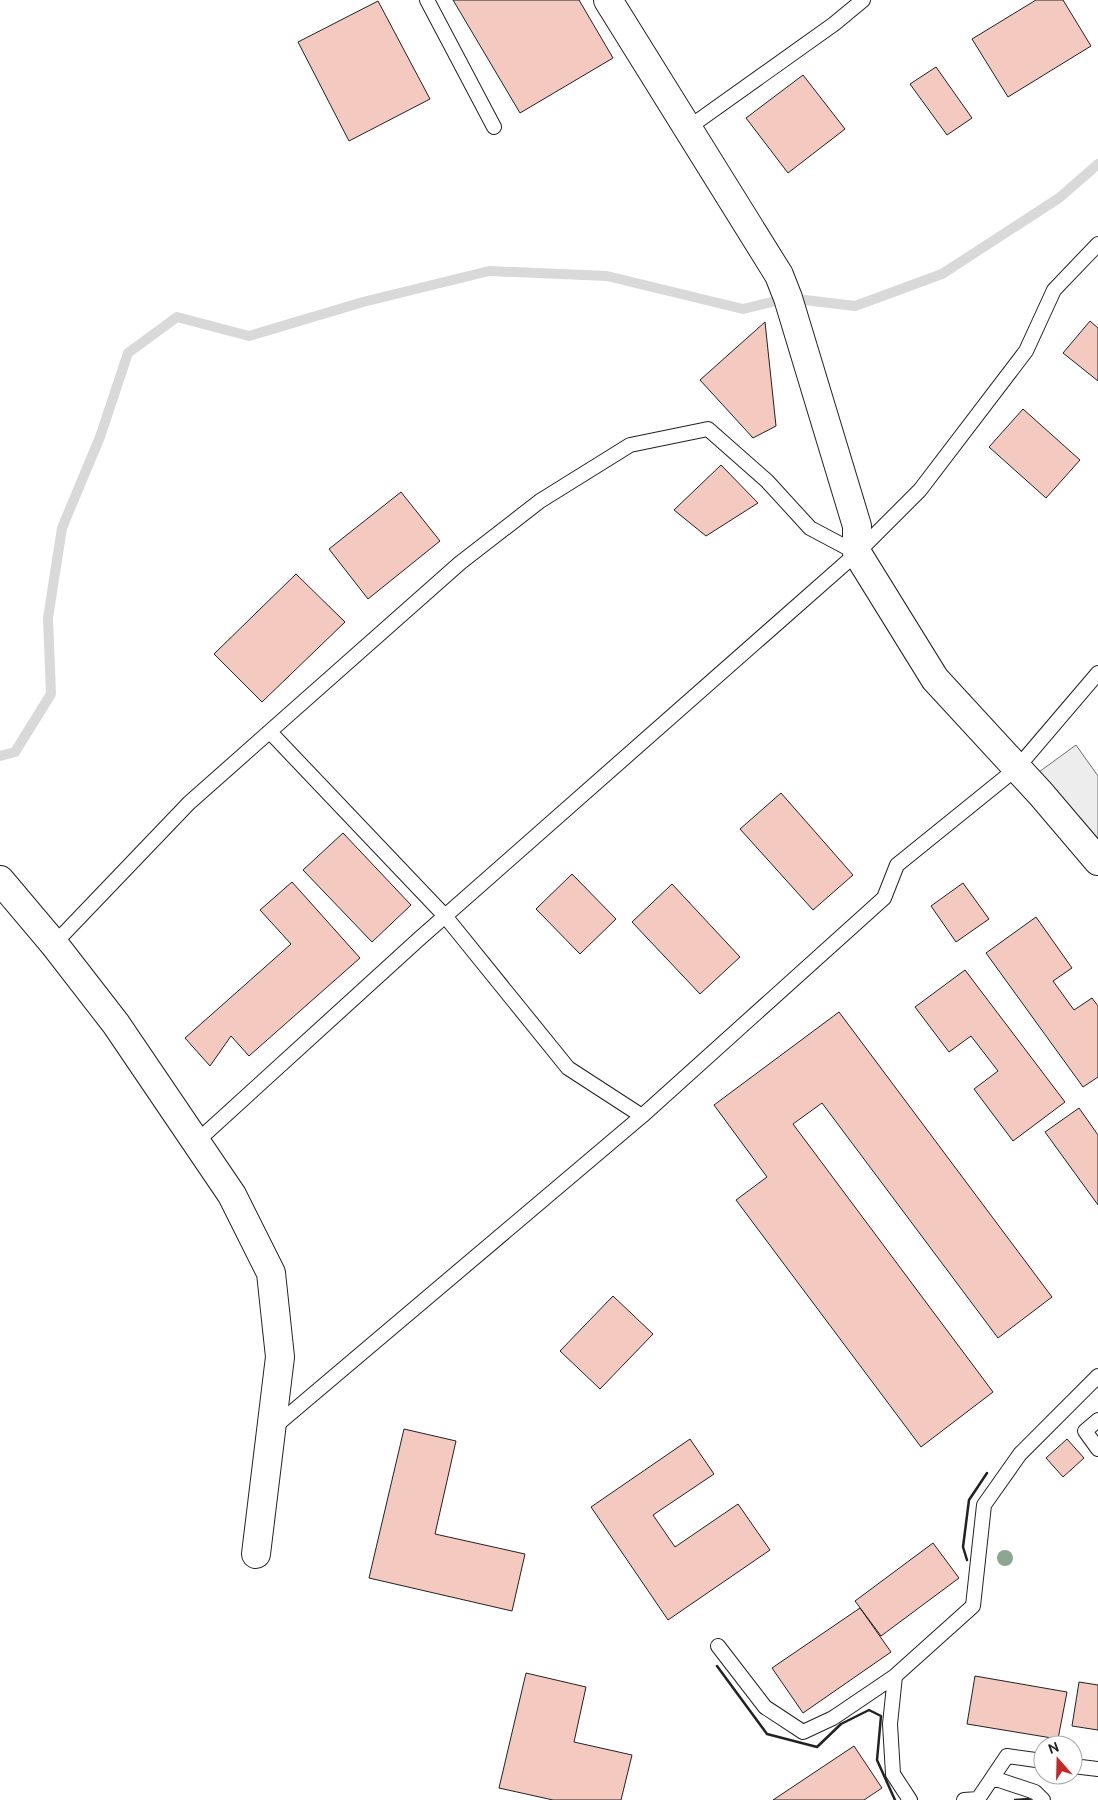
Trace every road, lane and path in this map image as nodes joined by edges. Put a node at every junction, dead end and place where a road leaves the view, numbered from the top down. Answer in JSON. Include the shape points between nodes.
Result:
{"nodes":[{"id":1,"x":427,"y":0,"type":"edge"},
{"id":2,"x":608,"y":0,"type":"edge"},
{"id":3,"x":863,"y":0,"type":"edge"},
{"id":4,"x":494,"y":127,"type":"dead end"},
{"id":5,"x":688,"y":128,"type":"junction"},
{"id":6,"x":1098,"y":244,"type":"edge"},
{"id":7,"x":857,"y":553,"type":"junction"},
{"id":8,"x":1098,"y":673,"type":"edge"},
{"id":9,"x":270,"y":732,"type":"junction"},
{"id":10,"x":1017,"y":768,"type":"junction"},
{"id":11,"x":1098,"y":861,"type":"edge"},
{"id":12,"x":0,"y":880,"type":"edge"},
{"id":13,"x":445,"y":916,"type":"junction"},
{"id":14,"x":54,"y":944,"type":"junction"},
{"id":15,"x":642,"y":1116,"type":"junction"},
{"id":16,"x":195,"y":1143,"type":"junction"},
{"id":17,"x":1098,"y":1376,"type":"edge"},
{"id":18,"x":1098,"y":1420,"type":"edge"},
{"id":19,"x":271,"y":1430,"type":"junction"},
{"id":20,"x":1098,"y":1449,"type":"edge"},
{"id":21,"x":256,"y":1554,"type":"dead end"},
{"id":22,"x":718,"y":1646,"type":"dead end"},
{"id":23,"x":895,"y":1676,"type":"junction"},
{"id":24,"x":1033,"y":1760,"type":"edge"},
{"id":25,"x":1083,"y":1767,"type":"edge"},
{"id":26,"x":1098,"y":1769,"type":"edge"},
{"id":27,"x":993,"y":1778,"type":"junction"},
{"id":28,"x":910,"y":1800,"type":"edge"},
{"id":29,"x":964,"y":1800,"type":"edge"},
{"id":30,"x":1043,"y":1800,"type":"edge"}],
"edges":[{"from":1,"to":4,"type":"lane"},
{"from":2,"to":5,"type":"street"},
{"from":3,"to":5,"type":"lane"},
{"from":5,"to":7,"type":"street","via":[[779,275],[857,526]]},
{"from":6,"to":7,"type":"lane","via":[[1054,290],[1026,351],[920,490]]},
{"from":7,"to":9,"type":"lane","via":[[810,528],[767,481],[708,429],[630,446],[540,501],[460,563]]},
{"from":7,"to":10,"type":"street","via":[[935,678]]},
{"from":7,"to":13,"type":"lane"},
{"from":8,"to":10,"type":"lane"},
{"from":9,"to":13,"type":"lane"},
{"from":9,"to":14,"type":"lane","via":[[189,803]]},
{"from":10,"to":11,"type":"street"},
{"from":10,"to":15,"type":"lane","via":[[897,865],[884,898]]},
{"from":12,"to":14,"type":"street"},
{"from":13,"to":15,"type":"lane","via":[[568,1068]]},
{"from":13,"to":16,"type":"lane"},
{"from":14,"to":16,"type":"street","via":[[116,1024]]},
{"from":15,"to":19,"type":"lane"},
{"from":16,"to":19,"type":"street","via":[[232,1195],[270,1273],[280,1357]]},
{"from":17,"to":23,"type":"lane","via":[[1020,1454],[984,1505],[973,1606]]},
{"from":18,"to":20,"type":"lane","via":[[1085,1431]]},
{"from":19,"to":21,"type":"street"},
{"from":22,"to":23,"type":"lane","via":[[765,1707],[803,1732],[833,1718]]},
{"from":23,"to":28,"type":"lane","via":[[890,1724],[893,1774]]},
{"from":24,"to":27,"type":"lane","via":[[1007,1756]]},
{"from":25,"to":26,"type":"lane"},
{"from":27,"to":29,"type":"lane","via":[[978,1798]]},
{"from":27,"to":30,"type":"lane","via":[[1035,1792]]}]}
